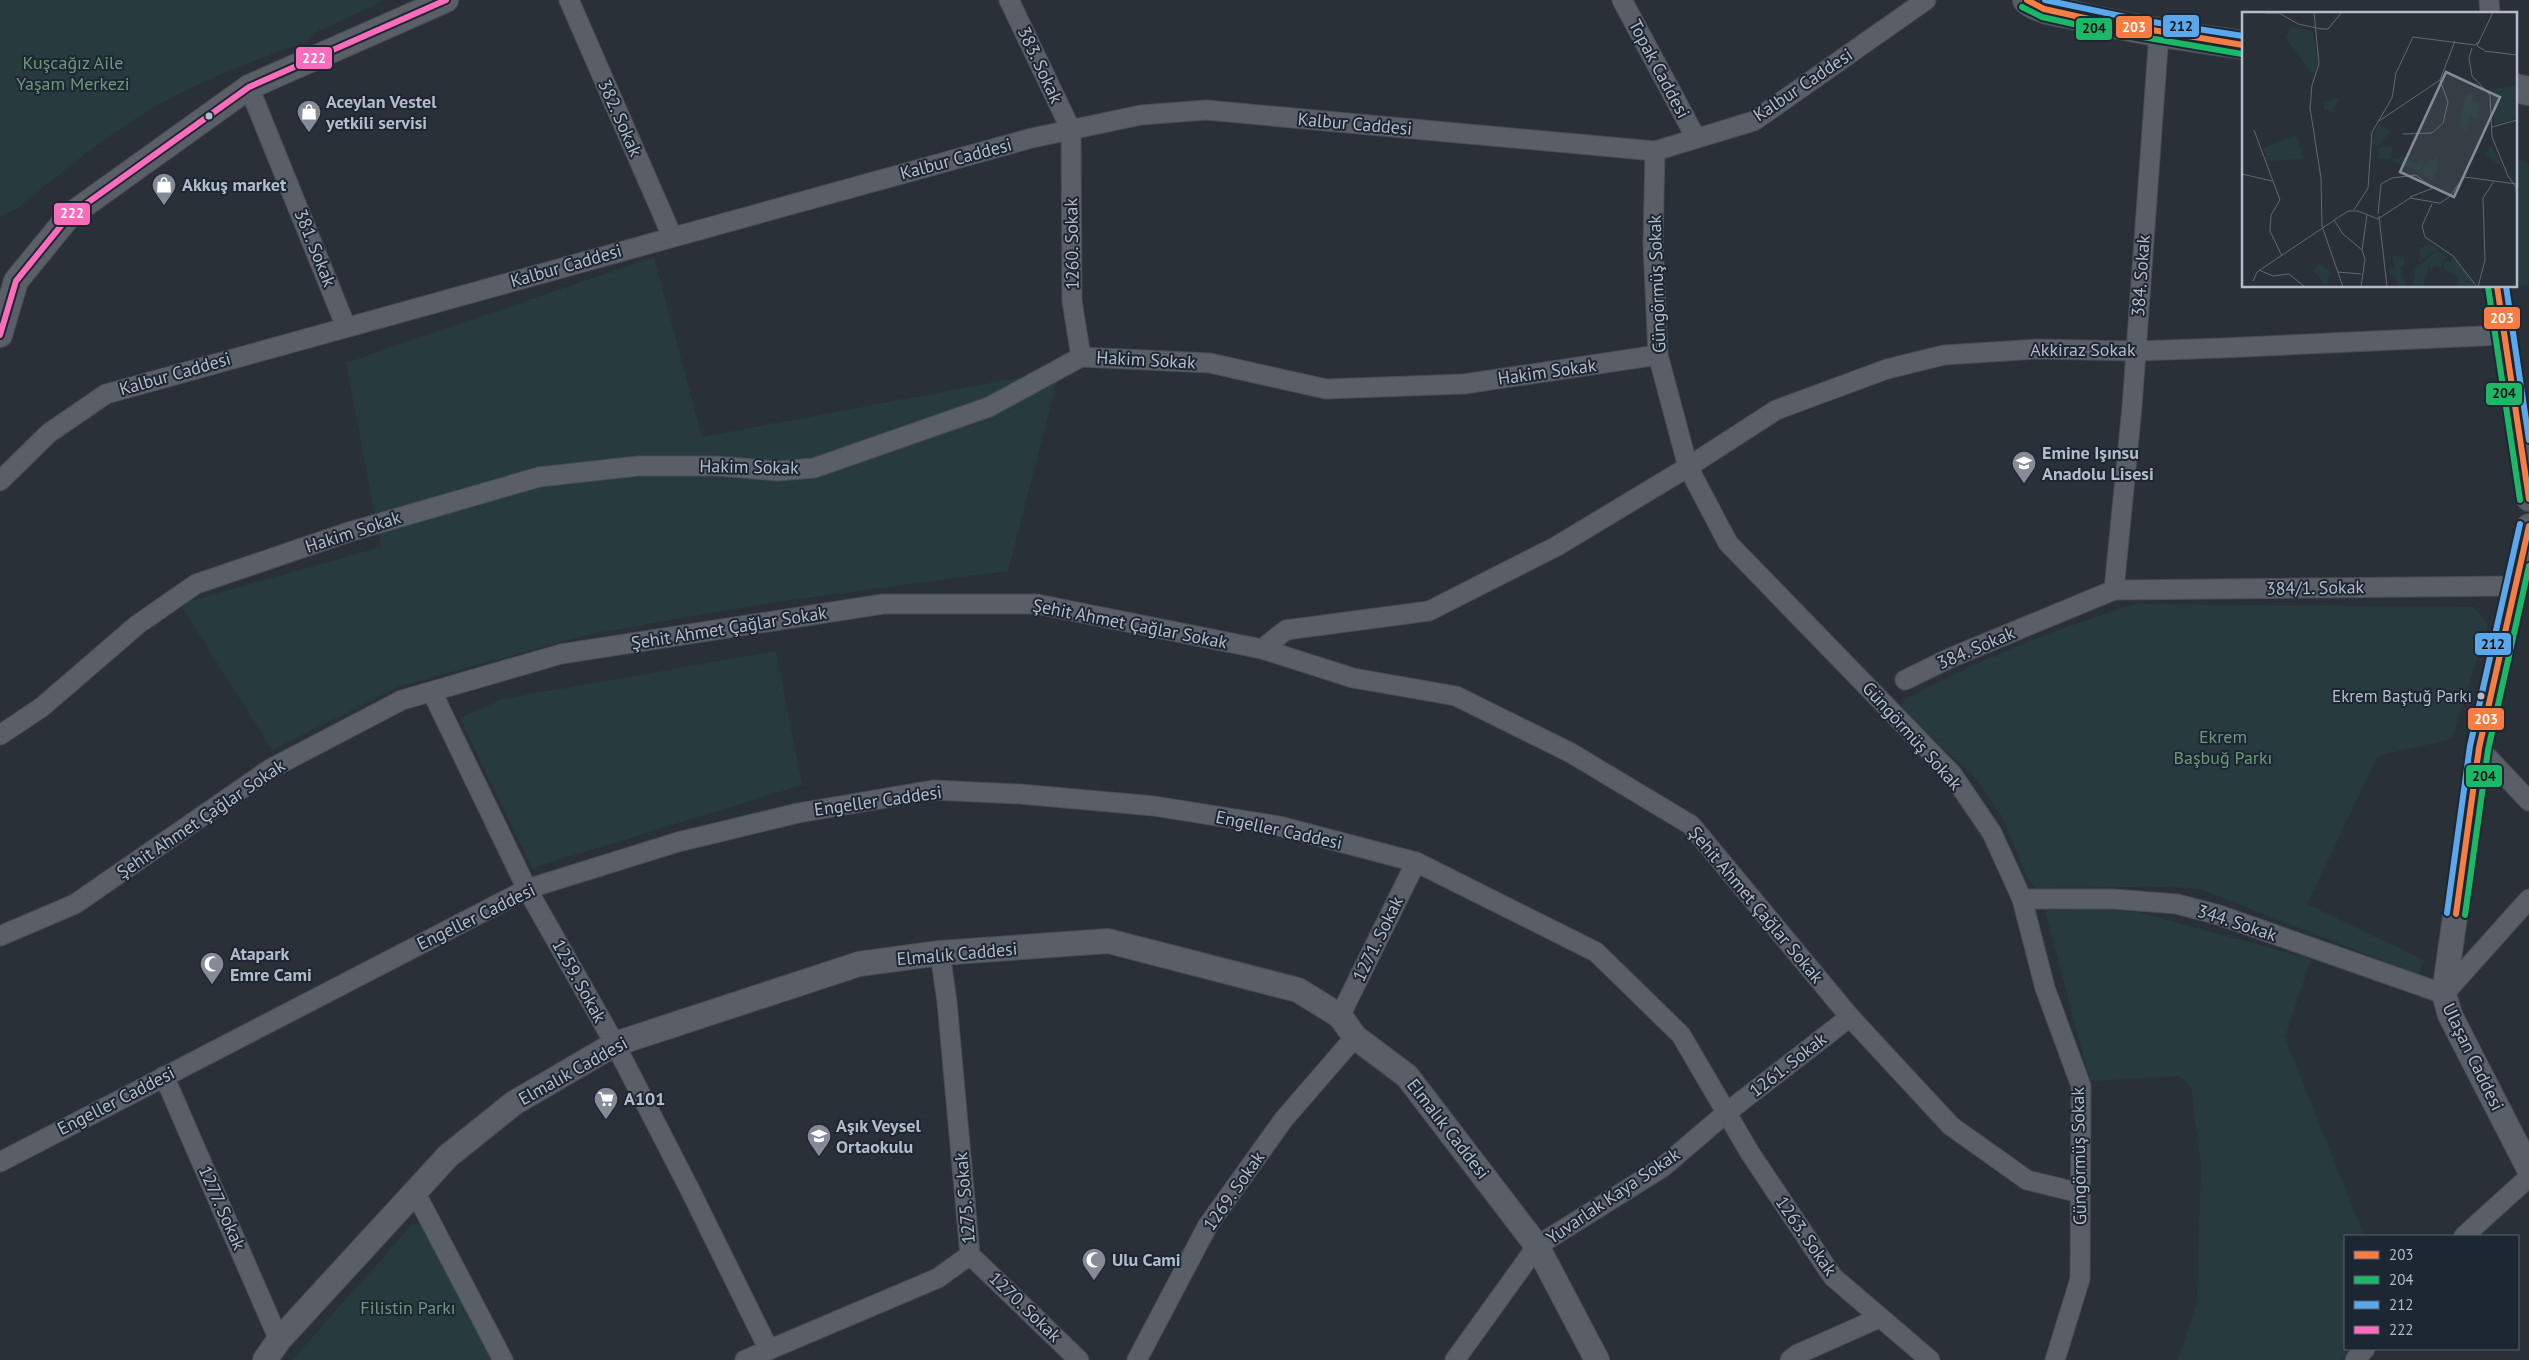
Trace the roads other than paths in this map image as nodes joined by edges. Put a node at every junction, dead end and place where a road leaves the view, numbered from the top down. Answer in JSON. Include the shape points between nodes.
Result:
{"nodes":[{"id":1,"x":446,"y":0,"type":"edge"},
{"id":2,"x":569,"y":0,"type":"edge"},
{"id":3,"x":1009,"y":0,"type":"edge"},
{"id":4,"x":1622,"y":0,"type":"edge"},
{"id":5,"x":1926,"y":0,"type":"edge"},
{"id":6,"x":2027,"y":0,"type":"edge"},
{"id":7,"x":2159,"y":33,"type":"junction"},
{"id":8,"x":2242,"y":45,"type":"edge"},
{"id":9,"x":249,"y":87,"type":"junction"},
{"id":10,"x":2516,"y":88,"type":"edge"},
{"id":11,"x":2529,"y":92,"type":"edge"},
{"id":12,"x":1071,"y":130,"type":"junction"},
{"id":13,"x":1696,"y":138,"type":"junction"},
{"id":14,"x":1655,"y":151,"type":"junction"},
{"id":15,"x":672,"y":236,"type":"junction"},
{"id":16,"x":2497,"y":288,"type":"edge"},
{"id":17,"x":346,"y":327,"type":"junction"},
{"id":18,"x":0,"y":335,"type":"edge"},
{"id":19,"x":2503,"y":335,"type":"junction"},
{"id":20,"x":2136,"y":351,"type":"junction"},
{"id":21,"x":1658,"y":355,"type":"junction"},
{"id":22,"x":1081,"y":357,"type":"junction"},
{"id":23,"x":2526,"y":454,"type":"edge"},
{"id":24,"x":1688,"y":467,"type":"junction"},
{"id":25,"x":0,"y":481,"type":"edge"},
{"id":26,"x":2529,"y":499,"type":"edge"},
{"id":27,"x":2529,"y":526,"type":"edge"},
{"id":28,"x":2516,"y":586,"type":"junction"},
{"id":29,"x":2114,"y":590,"type":"junction"},
{"id":30,"x":1262,"y":649,"type":"junction"},
{"id":31,"x":1905,"y":680,"type":"dead end"},
{"id":32,"x":432,"y":692,"type":"junction"},
{"id":33,"x":0,"y":735,"type":"edge"},
{"id":34,"x":2480,"y":748,"type":"junction"},
{"id":35,"x":2529,"y":800,"type":"edge"},
{"id":36,"x":1416,"y":862,"type":"junction"},
{"id":37,"x":527,"y":889,"type":"junction"},
{"id":38,"x":2022,"y":899,"type":"junction"},
{"id":39,"x":2529,"y":899,"type":"edge"},
{"id":40,"x":0,"y":936,"type":"edge"},
{"id":41,"x":940,"y":953,"type":"junction"},
{"id":42,"x":2444,"y":994,"type":"junction"},
{"id":43,"x":1340,"y":1016,"type":"junction"},
{"id":44,"x":1850,"y":1017,"type":"junction"},
{"id":45,"x":1355,"y":1037,"type":"junction"},
{"id":46,"x":615,"y":1044,"type":"junction"},
{"id":47,"x":164,"y":1076,"type":"junction"},
{"id":48,"x":1726,"y":1113,"type":"junction"},
{"id":49,"x":0,"y":1162,"type":"edge"},
{"id":50,"x":2529,"y":1168,"type":"edge"},
{"id":51,"x":2529,"y":1177,"type":"edge"},
{"id":52,"x":415,"y":1192,"type":"junction"},
{"id":53,"x":2080,"y":1193,"type":"junction"},
{"id":54,"x":2465,"y":1235,"type":"edge"},
{"id":55,"x":1537,"y":1246,"type":"junction"},
{"id":56,"x":970,"y":1255,"type":"junction"},
{"id":57,"x":1879,"y":1318,"type":"junction"},
{"id":58,"x":279,"y":1340,"type":"junction"},
{"id":59,"x":769,"y":1350,"type":"junction"},
{"id":60,"x":2364,"y":1350,"type":"edge"},
{"id":61,"x":265,"y":1360,"type":"edge"},
{"id":62,"x":503,"y":1360,"type":"edge"},
{"id":63,"x":745,"y":1360,"type":"edge"},
{"id":64,"x":1079,"y":1360,"type":"edge"},
{"id":65,"x":1137,"y":1360,"type":"edge"},
{"id":66,"x":1455,"y":1360,"type":"edge"},
{"id":67,"x":1597,"y":1360,"type":"edge"},
{"id":68,"x":1790,"y":1360,"type":"edge"},
{"id":69,"x":1930,"y":1360,"type":"edge"},
{"id":70,"x":2055,"y":1360,"type":"edge"},
{"id":71,"x":2356,"y":1360,"type":"edge"}],
"edges":[{"from":1,"to":9,"type":"street"},
{"from":2,"to":15,"type":"street","name":"382. Sokak"},
{"from":3,"to":12,"type":"street","name":"383. Sokak"},
{"from":4,"to":13,"type":"street","name":"Topak Caddesi"},
{"from":5,"to":13,"type":"street","name":"Kalbur Caddesi","via":[[1754,121]]},
{"from":6,"to":7,"type":"main road","via":[[2034,6]]},
{"from":7,"to":8,"type":"main road"},
{"from":7,"to":20,"type":"street","name":"384. Sokak"},
{"from":9,"to":17,"type":"street","name":"381. Sokak"},
{"from":9,"to":18,"type":"street","via":[[64,220],[16,281]]},
{"from":10,"to":11,"type":"main road"},
{"from":12,"to":14,"type":"street","name":"Kalbur Caddesi","via":[[1141,115],[1206,110]]},
{"from":12,"to":15,"type":"street","name":"Kalbur Caddesi"},
{"from":12,"to":22,"type":"street","name":"1260. Sokak","via":[[1072,301]]},
{"from":13,"to":14,"type":"street","name":"Kalbur Caddesi"},
{"from":14,"to":21,"type":"street","name":"Güngörmüş Sokak","via":[[1653,244]]},
{"from":15,"to":17,"type":"street","name":"Kalbur Caddesi"},
{"from":16,"to":19,"type":"street"},
{"from":17,"to":25,"type":"street","name":"Kalbur Caddesi","via":[[106,394],[49,433]]},
{"from":19,"to":20,"type":"street","name":"Akkiraz Sokak"},
{"from":19,"to":23,"type":"street"},
{"from":20,"to":24,"type":"street","name":"Akkiraz Sokak","via":[[2037,349],[1944,355],[1887,369],[1776,410]]},
{"from":20,"to":29,"type":"street","name":"384. Sokak"},
{"from":21,"to":22,"type":"street","name":"Hakim Sokak","via":[[1464,384],[1326,389],[1210,363]]},
{"from":21,"to":24,"type":"street","name":"Güngörmüş Sokak"},
{"from":22,"to":33,"type":"street","name":"Hakim Sokak","via":[[989,407],[814,468],[778,471],[717,466],[638,466],[539,477],[349,532],[196,584],[137,625],[42,707]]},
{"from":23,"to":26,"type":"street"},
{"from":24,"to":30,"type":"street","name":"Akkiraz Sokak","via":[[1557,546],[1429,611],[1286,630]]},
{"from":24,"to":38,"type":"street","name":"Güngörmüş Sokak","via":[[1728,543],[1952,774],[1992,833]]},
{"from":27,"to":28,"type":"street","name":"Ulaşan Caddesi"},
{"from":28,"to":29,"type":"street","name":"384/1. Sokak"},
{"from":28,"to":34,"type":"street","name":"Ulaşan Caddesi"},
{"from":29,"to":31,"type":"street","name":"384. Sokak"},
{"from":30,"to":32,"type":"street","name":"Şehit Ahmet Çağlar Sokak","via":[[1037,604],[883,604],[561,654]]},
{"from":30,"to":44,"type":"street","name":"Şehit Ahmet Çağlar Sokak","via":[[1353,678],[1456,696],[1570,753],[1691,825]]},
{"from":32,"to":37,"type":"street","name":"1259. Sokak"},
{"from":32,"to":40,"type":"street","name":"Şehit Ahmet Çağlar Sokak","via":[[402,700],[270,769],[75,904]]},
{"from":34,"to":35,"type":"street"},
{"from":34,"to":42,"type":"street","name":"Ulaşan Caddesi"},
{"from":36,"to":37,"type":"street","name":"Engeller Caddesi","via":[[1279,826],[1154,806],[933,790],[779,817],[678,842]]},
{"from":36,"to":43,"type":"street","name":"1271. Sokak"},
{"from":36,"to":48,"type":"street","name":"Engeller Caddesi","via":[[1596,952],[1681,1035]]},
{"from":37,"to":46,"type":"street","name":"1259. Sokak"},
{"from":37,"to":47,"type":"street","name":"Engeller Caddesi"},
{"from":38,"to":42,"type":"street","name":"344. Sokak","via":[[2112,899],[2177,904],[2219,915]]},
{"from":38,"to":53,"type":"street","name":"Güngörmüş Sokak","via":[[2045,988],[2081,1086]]},
{"from":39,"to":42,"type":"street"},
{"from":41,"to":43,"type":"street","name":"Elmalık Caddesi","via":[[1108,941],[1298,990]]},
{"from":41,"to":46,"type":"street","name":"Elmalık Caddesi","via":[[859,964]]},
{"from":41,"to":56,"type":"street","name":"1275. Sokak"},
{"from":42,"to":50,"type":"street","name":"Ulaşan Caddesi","via":[[2450,1015]]},
{"from":43,"to":45,"type":"street","name":"Elmalık Caddesi"},
{"from":44,"to":48,"type":"street","name":"1261. Sokak"},
{"from":44,"to":53,"type":"street","name":"Şehit Ahmet Çağlar Sokak","via":[[1951,1126],[2026,1180]]},
{"from":45,"to":55,"type":"street","name":"Elmalık Caddesi","via":[[1407,1076]]},
{"from":45,"to":65,"type":"street","name":"1269. Sokak","via":[[1284,1119],[1208,1225]]},
{"from":46,"to":52,"type":"street","name":"Elmalık Caddesi","via":[[514,1103],[448,1156]]},
{"from":46,"to":59,"type":"street","name":"1259. Sokak"},
{"from":47,"to":49,"type":"street","name":"Engeller Caddesi"},
{"from":47,"to":58,"type":"street","name":"1277. Sokak"},
{"from":48,"to":55,"type":"street","name":"Yuvarlak Kaya Sokak","via":[[1663,1167]]},
{"from":48,"to":57,"type":"street","name":"1263. Sokak","via":[[1754,1161],[1833,1277]]},
{"from":51,"to":54,"type":"street"},
{"from":52,"to":58,"type":"street","name":"Elmalık Caddesi"},
{"from":52,"to":62,"type":"street"},
{"from":53,"to":70,"type":"street","name":"Güngörmüş Sokak","via":[[2080,1279]]},
{"from":55,"to":66,"type":"street","name":"Yuvarlak Kaya Sokak"},
{"from":55,"to":67,"type":"street","name":"Elmalık Caddesi"},
{"from":56,"to":59,"type":"street","name":"1275. Sokak","via":[[938,1278]]},
{"from":56,"to":64,"type":"street","name":"1270. Sokak"},
{"from":57,"to":68,"type":"street"},
{"from":57,"to":69,"type":"street","name":"1263. Sokak"},
{"from":58,"to":61,"type":"street","name":"Elmalık Caddesi"},
{"from":59,"to":63,"type":"street","name":"1275. Sokak"},
{"from":60,"to":71,"type":"street"}]}
